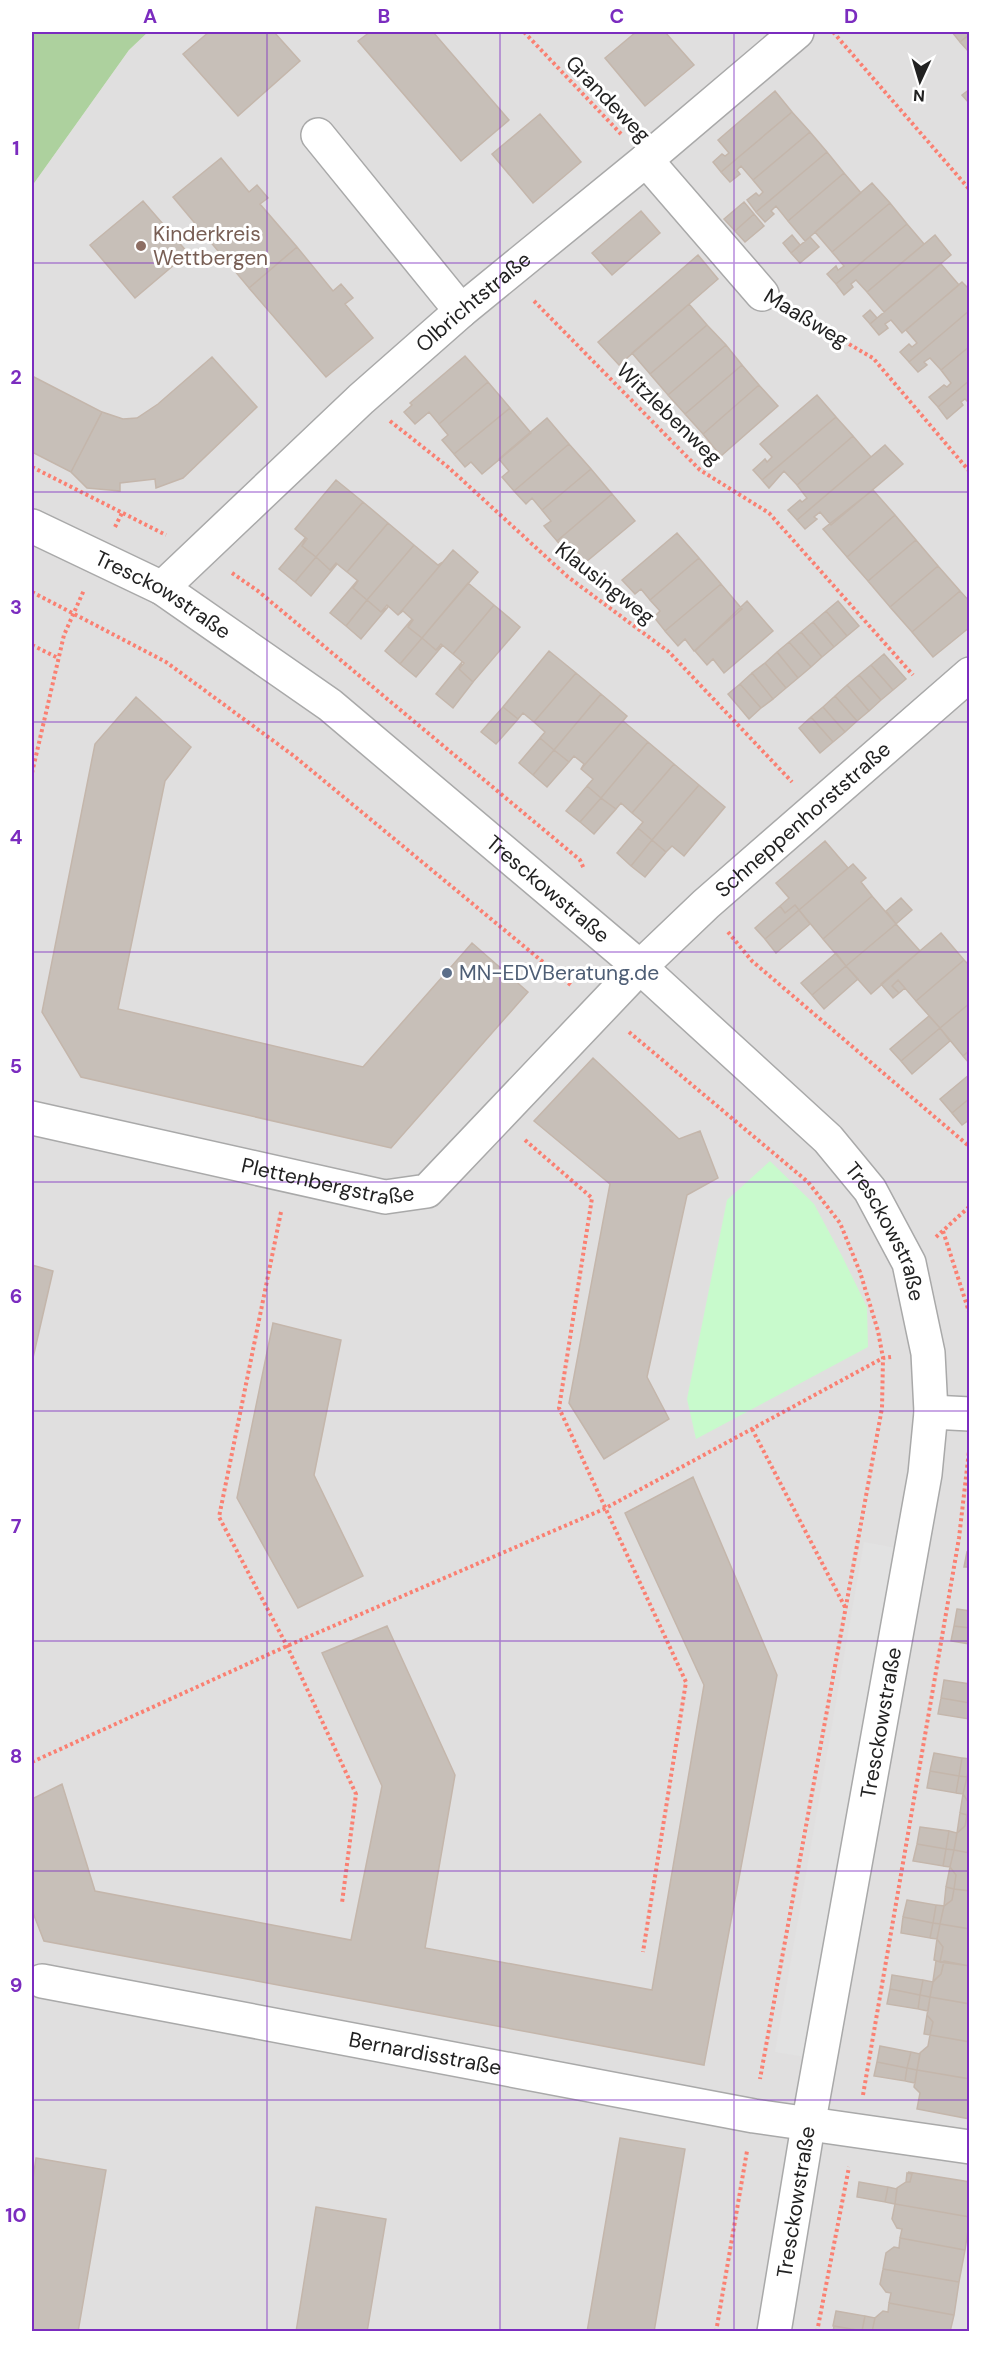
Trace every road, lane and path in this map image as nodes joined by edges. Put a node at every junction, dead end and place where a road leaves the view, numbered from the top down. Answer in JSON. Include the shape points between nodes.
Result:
{"nodes":[{"id":1,"x":524,"y":32,"type":"edge"},
{"id":2,"x":796,"y":32,"type":"edge"},
{"id":3,"x":833,"y":32,"type":"edge"},
{"id":4,"x":318,"y":135,"type":"dead end"},
{"id":5,"x":646,"y":160,"type":"junction"},
{"id":6,"x":969,"y":190,"type":"edge"},
{"id":7,"x":506,"y":272,"type":"junction"},
{"id":8,"x":762,"y":294,"type":"joint"},
{"id":9,"x":461,"y":311,"type":"junction"},
{"id":10,"x":361,"y":399,"type":"junction"},
{"id":11,"x":969,"y":472,"type":"edge"},
{"id":12,"x":32,"y":526,"type":"edge"},
{"id":13,"x":98,"y":559,"type":"junction"},
{"id":14,"x":162,"y":588,"type":"junction"},
{"id":15,"x":32,"y":592,"type":"edge"},
{"id":16,"x":74,"y":614,"type":"junction"},
{"id":17,"x":32,"y":645,"type":"edge"},
{"id":18,"x":58,"y":658,"type":"junction"},
{"id":19,"x":969,"y":674,"type":"edge"},
{"id":20,"x":937,"y":703,"type":"junction"},
{"id":21,"x":32,"y":773,"type":"edge"},
{"id":22,"x":815,"y":807,"type":"junction"},
{"id":23,"x":706,"y":904,"type":"junction"},
{"id":24,"x":640,"y":967,"type":"junction"},
{"id":25,"x":601,"y":1009,"type":"junction"},
{"id":26,"x":498,"y":1116,"type":"junction"},
{"id":27,"x":32,"y":1118,"type":"edge"},
{"id":28,"x":969,"y":1147,"type":"edge"},
{"id":29,"x":289,"y":1176,"type":"junction"},
{"id":30,"x":943,"y":1231,"type":"dead end"},
{"id":31,"x":969,"y":1315,"type":"edge"},
{"id":32,"x":928,"y":1353,"type":"junction"},
{"id":33,"x":883,"y":1358,"type":"junction"},
{"id":34,"x":931,"y":1412,"type":"junction"},
{"id":35,"x":969,"y":1414,"type":"edge"},
{"id":36,"x":752,"y":1429,"type":"junction"},
{"id":37,"x":969,"y":1441,"type":"edge"},
{"id":38,"x":604,"y":1509,"type":"junction"},
{"id":39,"x":845,"y":1608,"type":"junction"},
{"id":40,"x":287,"y":1646,"type":"junction"},
{"id":41,"x":32,"y":1762,"type":"edge"},
{"id":42,"x":342,"y":1903,"type":"dead end"},
{"id":43,"x":643,"y":1952,"type":"dead end"},
{"id":44,"x":42,"y":1981,"type":"dead end"},
{"id":45,"x":753,"y":2116,"type":"junction"},
{"id":46,"x":808,"y":2126,"type":"junction"},
{"id":47,"x":856,"y":2132,"type":"junction"},
{"id":48,"x":969,"y":2147,"type":"edge"},
{"id":49,"x":717,"y":2331,"type":"edge"},
{"id":50,"x":774,"y":2331,"type":"edge"},
{"id":51,"x":817,"y":2331,"type":"edge"}],
"edges":[{"from":1,"to":5,"type":"path","name":"Grandeweg"},
{"from":2,"to":5,"type":"street","name":"Olbrichtstraße"},
{"from":3,"to":6,"type":"path"},
{"from":4,"to":9,"type":"street"},
{"from":5,"to":7,"type":"street","name":"Olbrichtstraße"},
{"from":5,"to":8,"type":"street","name":"Maaßweg"},
{"from":7,"to":9,"type":"street","name":"Olbrichtstraße"},
{"from":7,"to":20,"type":"path","name":"Witzlebenweg","via":[[700,470],[769,513]]},
{"from":8,"to":11,"type":"path","name":"Maaßweg","via":[[873,358]]},
{"from":9,"to":10,"type":"street","name":"Olbrichtstraße"},
{"from":10,"to":14,"type":"street","name":"Olbrichtstraße"},
{"from":10,"to":22,"type":"path","name":"Klausingweg","via":[[447,467],[568,577],[669,652]]},
{"from":12,"to":13,"type":"street","name":"Tresckowstraße"},
{"from":13,"to":14,"type":"street","name":"Tresckowstraße"},
{"from":13,"to":16,"type":"path"},
{"from":14,"to":24,"type":"street","name":"Tresckowstraße","via":[[330,705]]},
{"from":15,"to":16,"type":"path"},
{"from":16,"to":18,"type":"path"},
{"from":16,"to":25,"type":"path","via":[[166,662],[294,756]]},
{"from":17,"to":18,"type":"path"},
{"from":18,"to":21,"type":"path"},
{"from":19,"to":20,"type":"street","name":"Schneppenhorststraße"},
{"from":20,"to":22,"type":"street","name":"Schneppenhorststraße"},
{"from":22,"to":23,"type":"street","name":"Schneppenhorststraße"},
{"from":23,"to":24,"type":"street","name":"Schneppenhorststraße"},
{"from":23,"to":28,"type":"path","via":[[752,961]]},
{"from":24,"to":25,"type":"street","name":"Plettenbergstraße"},
{"from":24,"to":32,"type":"street","name":"Tresckowstraße","via":[[828,1139],[870,1190],[909,1263]]},
{"from":25,"to":26,"type":"street","name":"Plettenbergstraße"},
{"from":25,"to":33,"type":"path","via":[[808,1182],[840,1223],[863,1282]]},
{"from":26,"to":29,"type":"street","name":"Plettenbergstraße","via":[[427,1191],[385,1197]]},
{"from":26,"to":38,"type":"path","via":[[592,1198],[560,1408]]},
{"from":27,"to":29,"type":"street","name":"Plettenbergstraße"},
{"from":29,"to":40,"type":"path","via":[[219,1517]]},
{"from":30,"to":31,"type":"path"},
{"from":32,"to":33,"type":"path"},
{"from":32,"to":34,"type":"street","name":"Tresckowstraße"},
{"from":33,"to":36,"type":"path"},
{"from":33,"to":39,"type":"path","via":[[882,1408]]},
{"from":34,"to":35,"type":"street"},
{"from":34,"to":46,"type":"street","name":"Tresckowstraße","via":[[925,1474]]},
{"from":36,"to":38,"type":"path"},
{"from":36,"to":39,"type":"path"},
{"from":37,"to":47,"type":"path","via":[[960,1538]]},
{"from":38,"to":40,"type":"path"},
{"from":38,"to":43,"type":"path","via":[[686,1682]]},
{"from":39,"to":45,"type":"path"},
{"from":40,"to":41,"type":"path"},
{"from":40,"to":42,"type":"path","via":[[356,1794]]},
{"from":44,"to":45,"type":"street","name":"Bernardisstraße"},
{"from":45,"to":46,"type":"street","name":"Bernardisstraße"},
{"from":45,"to":49,"type":"path"},
{"from":46,"to":47,"type":"street","name":"Bernardisstraße"},
{"from":46,"to":50,"type":"street","name":"Tresckowstraße"},
{"from":47,"to":48,"type":"street","name":"Bernardisstraße"},
{"from":47,"to":51,"type":"path"}]}
